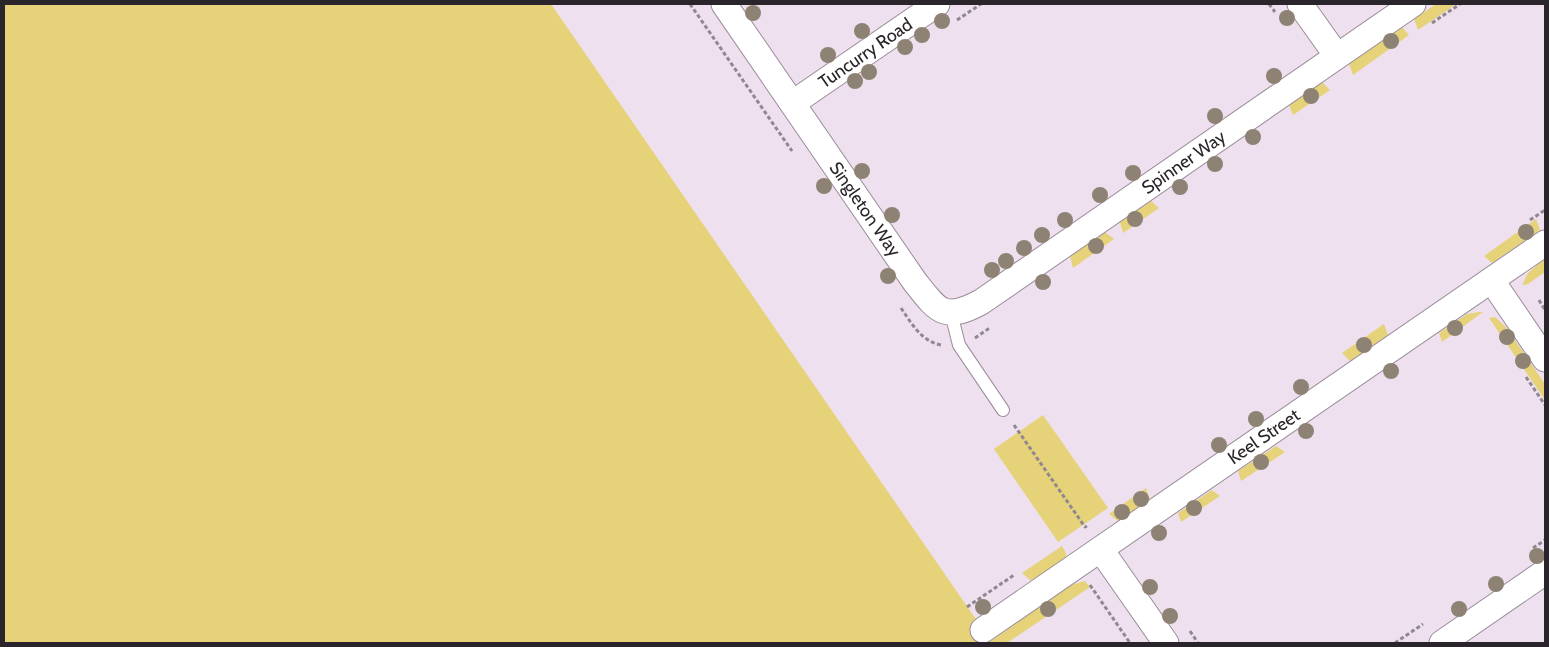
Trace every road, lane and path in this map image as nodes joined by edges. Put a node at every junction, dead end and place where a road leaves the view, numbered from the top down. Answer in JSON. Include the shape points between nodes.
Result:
{"nodes":[{"id":1,"x":690,"y":4,"type":"edge"},
{"id":2,"x":724,"y":4,"type":"edge"},
{"id":3,"x":937,"y":4,"type":"edge"},
{"id":4,"x":1300,"y":4,"type":"edge"},
{"id":5,"x":1413,"y":4,"type":"edge"},
{"id":6,"x":1460,"y":4,"type":"edge"},
{"id":7,"x":1428,"y":26,"type":"dead end"},
{"id":8,"x":1337,"y":56,"type":"junction"},
{"id":9,"x":793,"y":103,"type":"junction"},
{"id":10,"x":792,"y":152,"type":"dead end"},
{"id":11,"x":1545,"y":244,"type":"edge"},
{"id":12,"x":1492,"y":281,"type":"junction"},
{"id":13,"x":1534,"y":294,"type":"dead end"},
{"id":14,"x":898,"y":304,"type":"dead end"},
{"id":15,"x":1545,"y":310,"type":"edge"},
{"id":16,"x":951,"y":313,"type":"junction"},
{"id":17,"x":991,"y":327,"type":"dead end"},
{"id":18,"x":959,"y":345,"type":"junction"},
{"id":19,"x":1545,"y":359,"type":"edge"},
{"id":20,"x":1003,"y":410,"type":"joint"},
{"id":21,"x":1085,"y":527,"type":"dead end"},
{"id":22,"x":1101,"y":550,"type":"junction"},
{"id":23,"x":1078,"y":566,"type":"junction"},
{"id":24,"x":1545,"y":572,"type":"edge"},
{"id":25,"x":983,"y":630,"type":"dead end"},
{"id":26,"x":1130,"y":643,"type":"edge"},
{"id":27,"x":1166,"y":643,"type":"edge"},
{"id":28,"x":1442,"y":643,"type":"edge"}],
"edges":[{"from":1,"to":10,"type":"path"},
{"from":2,"to":9,"type":"street","name":"Singleton Way"},
{"from":3,"to":9,"type":"street","name":"Tuncurry Road"},
{"from":4,"to":8,"type":"street"},
{"from":5,"to":8,"type":"street","name":"Spinner Way"},
{"from":6,"to":7,"type":"path"},
{"from":8,"to":16,"type":"street","name":"Spinner Way","via":[[980,302]]},
{"from":9,"to":16,"type":"street","name":"Singleton Way","via":[[915,282],[936,307]]},
{"from":11,"to":12,"type":"street","name":"Keel Street"},
{"from":12,"to":19,"type":"street"},
{"from":12,"to":22,"type":"street","name":"Keel Street"},
{"from":13,"to":15,"type":"path"},
{"from":14,"to":18,"type":"path","via":[[924,338],[940,345]]},
{"from":16,"to":18,"type":"lane"},
{"from":17,"to":18,"type":"path"},
{"from":18,"to":20,"type":"lane"},
{"from":20,"to":21,"type":"path"},
{"from":22,"to":23,"type":"street","name":"Keel Street"},
{"from":22,"to":27,"type":"street"},
{"from":23,"to":25,"type":"street","name":"Keel Street"},
{"from":23,"to":26,"type":"path"},
{"from":24,"to":28,"type":"street"}]}
